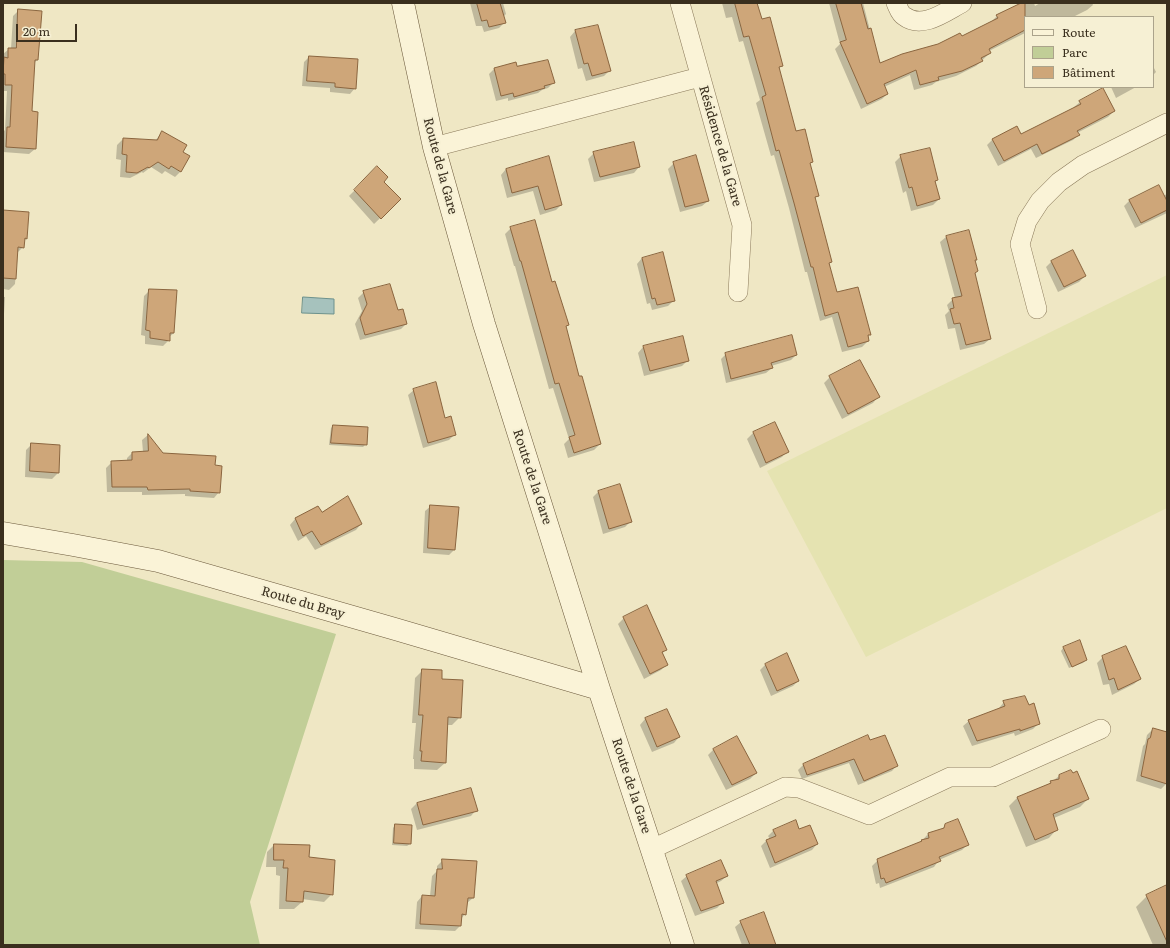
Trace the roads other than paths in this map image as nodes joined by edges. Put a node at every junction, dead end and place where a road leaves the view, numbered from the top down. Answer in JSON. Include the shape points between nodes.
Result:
{"nodes":[{"id":1,"x":403,"y":3,"type":"edge"},
{"id":2,"x":680,"y":3,"type":"edge"},
{"id":3,"x":896,"y":3,"type":"edge"},
{"id":4,"x":962,"y":3,"type":"edge"},
{"id":5,"x":700,"y":77,"type":"junction"},
{"id":6,"x":1167,"y":123,"type":"edge"},
{"id":7,"x":434,"y":147,"type":"junction"},
{"id":8,"x":738,"y":292,"type":"dead end"},
{"id":9,"x":1037,"y":309,"type":"dead end"},
{"id":10,"x":3,"y":533,"type":"edge"},
{"id":11,"x":600,"y":689,"type":"junction"},
{"id":12,"x":1101,"y":729,"type":"dead end"},
{"id":13,"x":652,"y":849,"type":"junction"},
{"id":14,"x":683,"y":945,"type":"edge"}],
"edges":[{"from":1,"to":7,"type":"street","name":"Route de la Gare"},
{"from":2,"to":5,"type":"street","name":"Résidence de la Gare"},
{"from":3,"to":4,"type":"street","via":[[902,16],[913,21],[926,21]]},
{"from":5,"to":7,"type":"street"},
{"from":5,"to":8,"type":"street","name":"Résidence de la Gare","via":[[742,225]]},
{"from":6,"to":9,"type":"street","via":[[1083,166],[1059,182],[1040,201],[1027,221],[1020,244]]},
{"from":7,"to":11,"type":"street","name":"Route de la Gare","via":[[484,324]]},
{"from":10,"to":11,"type":"street","name":"Route du Bray","via":[[158,561]]},
{"from":11,"to":13,"type":"street","name":"Route de la Gare"},
{"from":12,"to":13,"type":"street","via":[[993,777],[950,777],[869,815],[799,788],[785,786]]},
{"from":13,"to":14,"type":"street","name":"Route de la Gare"}]}
